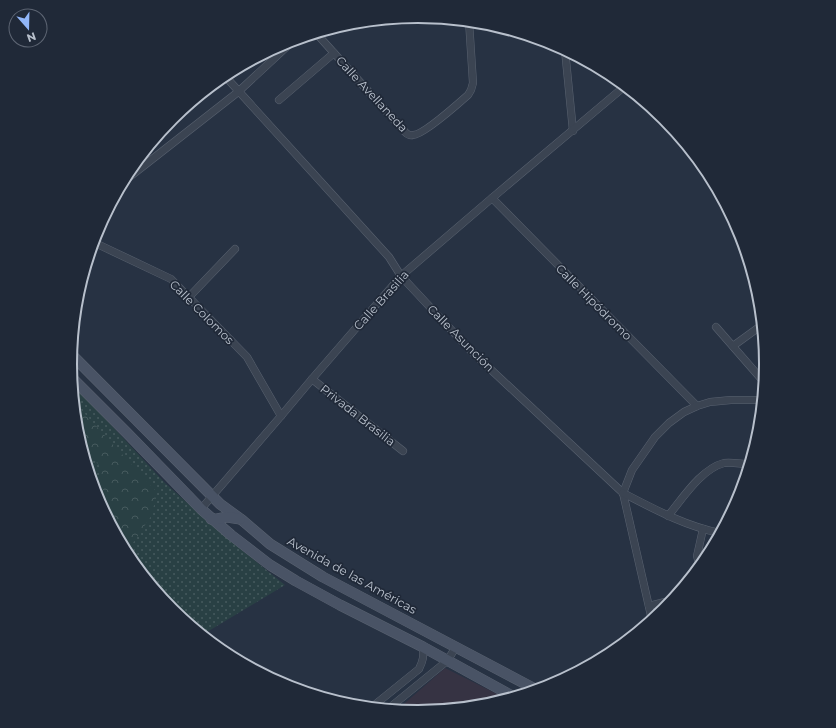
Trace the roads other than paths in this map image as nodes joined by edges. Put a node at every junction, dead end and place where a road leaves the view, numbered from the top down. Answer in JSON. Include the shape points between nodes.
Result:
{"nodes":[{"id":1,"x":469,"y":27,"type":"edge"},
{"id":2,"x":320,"y":38,"type":"edge"},
{"id":3,"x":281,"y":52,"type":"edge"},
{"id":4,"x":334,"y":53,"type":"junction"},
{"id":5,"x":566,"y":57,"type":"edge"},
{"id":6,"x":228,"y":80,"type":"edge"},
{"id":7,"x":621,"y":89,"type":"edge"},
{"id":8,"x":238,"y":92,"type":"junction"},
{"id":9,"x":279,"y":100,"type":"dead end"},
{"id":10,"x":572,"y":131,"type":"junction"},
{"id":11,"x":136,"y":172,"type":"edge"},
{"id":12,"x":492,"y":198,"type":"junction"},
{"id":13,"x":99,"y":245,"type":"edge"},
{"id":14,"x":234,"y":249,"type":"dead end"},
{"id":15,"x":401,"y":276,"type":"junction"},
{"id":16,"x":189,"y":297,"type":"junction"},
{"id":17,"x":716,"y":326,"type":"dead end"},
{"id":18,"x":757,"y":329,"type":"edge"},
{"id":19,"x":733,"y":346,"type":"junction"},
{"id":20,"x":77,"y":360,"type":"edge"},
{"id":21,"x":758,"y":376,"type":"edge"},
{"id":22,"x":312,"y":379,"type":"junction"},
{"id":23,"x":78,"y":384,"type":"edge"},
{"id":24,"x":757,"y":400,"type":"edge"},
{"id":25,"x":697,"y":406,"type":"junction"},
{"id":26,"x":282,"y":416,"type":"junction"},
{"id":27,"x":403,"y":451,"type":"dead end"},
{"id":28,"x":744,"y":464,"type":"edge"},
{"id":29,"x":623,"y":493,"type":"junction"},
{"id":30,"x":213,"y":496,"type":"junction"},
{"id":31,"x":200,"y":509,"type":"junction"},
{"id":32,"x":668,"y":516,"type":"junction"},
{"id":33,"x":211,"y":519,"type":"junction"},
{"id":34,"x":242,"y":520,"type":"junction"},
{"id":35,"x":703,"y":529,"type":"junction"},
{"id":36,"x":715,"y":532,"type":"edge"},
{"id":37,"x":698,"y":559,"type":"edge"},
{"id":38,"x":661,"y":603,"type":"edge"},
{"id":39,"x":649,"y":606,"type":"junction"},
{"id":40,"x":650,"y":613,"type":"edge"},
{"id":41,"x":456,"y":647,"type":"junction"},
{"id":42,"x":422,"y":648,"type":"junction"},
{"id":43,"x":447,"y":661,"type":"junction"},
{"id":44,"x":530,"y":686,"type":"edge"},
{"id":45,"x":506,"y":693,"type":"edge"},
{"id":46,"x":378,"y":702,"type":"edge"},
{"id":47,"x":394,"y":704,"type":"edge"}],
"edges":[{"from":1,"to":4,"type":"street","name":"Calle Avellaneda","via":[[473,77],[471,90],[424,131],[414,136],[405,132]]},
{"from":2,"to":4,"type":"street","name":"Calle Avellaneda"},
{"from":3,"to":8,"type":"street"},
{"from":4,"to":9,"type":"street"},
{"from":5,"to":10,"type":"street"},
{"from":6,"to":8,"type":"street","name":"Calle Asunción"},
{"from":7,"to":10,"type":"street","name":"Calle Brasilia"},
{"from":8,"to":11,"type":"street"},
{"from":8,"to":15,"type":"street","name":"Calle Asunción","via":[[390,256]]},
{"from":10,"to":12,"type":"street","name":"Calle Brasilia"},
{"from":12,"to":15,"type":"street","name":"Calle Brasilia"},
{"from":12,"to":25,"type":"street","name":"Calle Hipódromo"},
{"from":13,"to":16,"type":"street","name":"Calle Colomos","via":[[171,279]]},
{"from":14,"to":16,"type":"street"},
{"from":15,"to":22,"type":"street","name":"Calle Brasilia"},
{"from":15,"to":29,"type":"street","name":"Calle Asunción","via":[[471,351]]},
{"from":16,"to":26,"type":"street","name":"Calle Colomos","via":[[247,357]]},
{"from":17,"to":19,"type":"street"},
{"from":18,"to":19,"type":"street"},
{"from":19,"to":21,"type":"street"},
{"from":20,"to":30,"type":"main road","name":"Avenida de las Américas"},
{"from":22,"to":26,"type":"street","name":"Calle Brasilia"},
{"from":22,"to":27,"type":"street","name":"Privada Brasilia"},
{"from":23,"to":31,"type":"main road"},
{"from":24,"to":25,"type":"street","via":[[710,402]]},
{"from":25,"to":29,"type":"street","via":[[684,412],[655,437],[632,470]]},
{"from":26,"to":30,"type":"street","name":"Calle Brasilia"},
{"from":28,"to":32,"type":"street","via":[[725,463],[710,469],[698,479]]},
{"from":29,"to":32,"type":"street","name":"Calle Asunción"},
{"from":29,"to":39,"type":"street"},
{"from":30,"to":31,"type":"street","name":"Calle Brasilia"},
{"from":30,"to":34,"type":"main road","name":"Avenida de las Américas"},
{"from":31,"to":33,"type":"main road"},
{"from":32,"to":35,"type":"street","name":"Calle Asunción"},
{"from":33,"to":34,"type":"main road","via":[[232,517]]},
{"from":33,"to":42,"type":"main road","via":[[270,565],[296,581]]},
{"from":34,"to":41,"type":"main road","name":"Avenida de las Américas","via":[[270,544],[323,577]]},
{"from":35,"to":36,"type":"street","name":"Calle Asunción"},
{"from":35,"to":37,"type":"street"},
{"from":38,"to":39,"type":"street"},
{"from":39,"to":40,"type":"street"},
{"from":41,"to":43,"type":"street"},
{"from":41,"to":44,"type":"main road","name":"Avenida de las Américas"},
{"from":42,"to":43,"type":"main road"},
{"from":42,"to":46,"type":"street","via":[[423,662],[419,669]]},
{"from":43,"to":45,"type":"main road"},
{"from":43,"to":47,"type":"street"}]}
